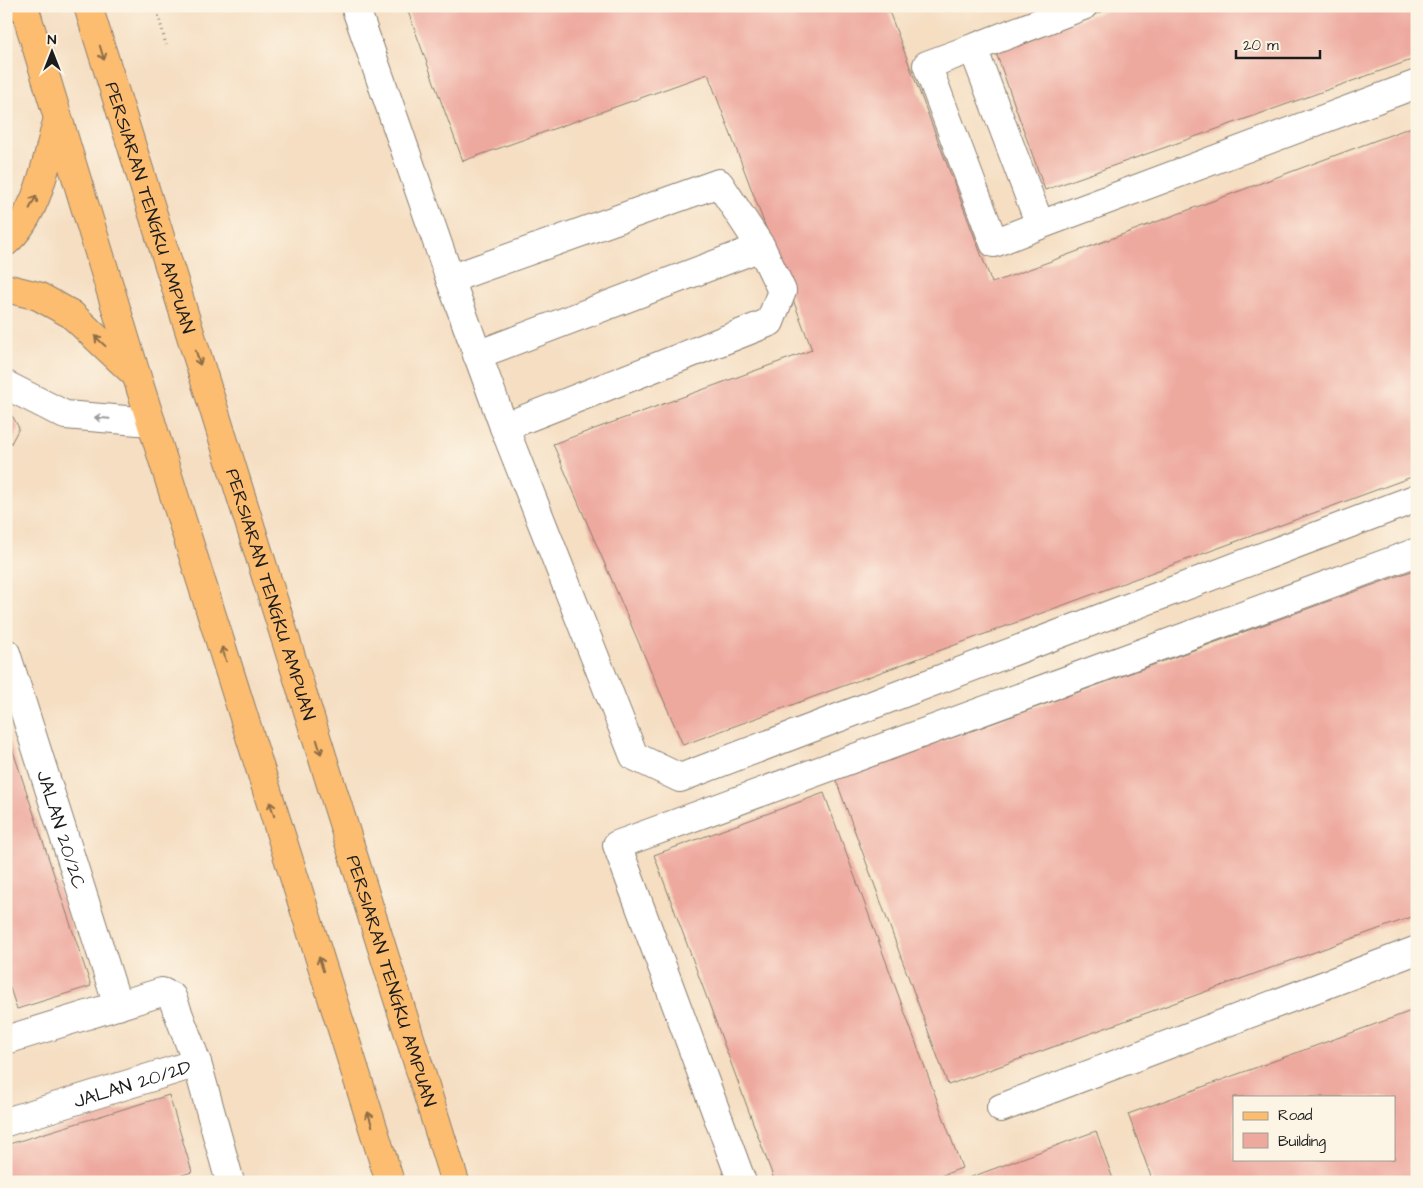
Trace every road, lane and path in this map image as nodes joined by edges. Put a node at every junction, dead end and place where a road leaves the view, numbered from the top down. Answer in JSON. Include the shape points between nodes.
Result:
{"nodes":[{"id":1,"x":24,"y":6,"type":"edge"},
{"id":2,"x":88,"y":6,"type":"edge"},
{"id":3,"x":156,"y":6,"type":"edge"},
{"id":4,"x":356,"y":6,"type":"edge"},
{"id":5,"x":1083,"y":6,"type":"edge"},
{"id":6,"x":166,"y":45,"type":"dead end"},
{"id":7,"x":973,"y":48,"type":"junction"},
{"id":8,"x":1417,"y":84,"type":"edge"},
{"id":9,"x":58,"y":122,"type":"junction"},
{"id":10,"x":1040,"y":225,"type":"junction"},
{"id":11,"x":6,"y":242,"type":"edge"},
{"id":12,"x":761,"y":247,"type":"junction"},
{"id":13,"x":450,"y":279,"type":"junction"},
{"id":14,"x":6,"y":288,"type":"edge"},
{"id":15,"x":478,"y":355,"type":"junction"},
{"id":16,"x":136,"y":374,"type":"junction"},
{"id":17,"x":6,"y":385,"type":"edge"},
{"id":18,"x":151,"y":422,"type":"junction"},
{"id":19,"x":504,"y":427,"type":"junction"},
{"id":20,"x":1417,"y":498,"type":"edge"},
{"id":21,"x":1417,"y":552,"type":"edge"},
{"id":22,"x":6,"y":653,"type":"edge"},
{"id":23,"x":1417,"y":950,"type":"edge"},
{"id":24,"x":118,"y":1006,"type":"junction"},
{"id":25,"x":6,"y":1040,"type":"edge"},
{"id":26,"x":197,"y":1063,"type":"junction"},
{"id":27,"x":1001,"y":1108,"type":"dead end"},
{"id":28,"x":6,"y":1122,"type":"edge"},
{"id":29,"x":445,"y":1150,"type":"junction"},
{"id":30,"x":386,"y":1173,"type":"edge"},
{"id":31,"x":229,"y":1181,"type":"edge"},
{"id":32,"x":455,"y":1182,"type":"edge"},
{"id":33,"x":460,"y":1182,"type":"edge"},
{"id":34,"x":742,"y":1182,"type":"edge"}],
"edges":[{"from":1,"to":9,"type":"main road"},
{"from":2,"to":29,"type":"main road","name":"PERSIARAN TENGKU AMPUAN","one_way":true},
{"from":3,"to":6,"type":"path"},
{"from":4,"to":13,"type":"street"},
{"from":5,"to":7,"type":"street"},
{"from":7,"to":10,"type":"street"},
{"from":7,"to":10,"type":"street","via":[[926,65],[994,242]]},
{"from":8,"to":10,"type":"street"},
{"from":11,"to":9,"type":"main road","one_way":true,"via":[[14,236],[36,198]]},
{"from":9,"to":16,"type":"main road"},
{"from":12,"to":13,"type":"street","via":[[719,182]]},
{"from":12,"to":15,"type":"street"},
{"from":12,"to":19,"type":"street","via":[[782,291],[770,322]]},
{"from":13,"to":15,"type":"street"},
{"from":16,"to":14,"type":"main road","one_way":true,"via":[[71,314],[38,296]]},
{"from":15,"to":19,"type":"street"},
{"from":16,"to":18,"type":"main road"},
{"from":18,"to":17,"type":"street","one_way":true,"via":[[65,415]]},
{"from":30,"to":18,"type":"main road","one_way":true},
{"from":19,"to":20,"type":"street","via":[[634,756],[680,778]]},
{"from":21,"to":34,"type":"street","via":[[617,845]]},
{"from":22,"to":24,"type":"street","name":"JALAN 20/2C"},
{"from":23,"to":27,"type":"street"},
{"from":24,"to":25,"type":"street","name":"JALAN 20/2D"},
{"from":24,"to":26,"type":"street","name":"JALAN 20/2D","via":[[167,993],[172,997]]},
{"from":26,"to":28,"type":"street","name":"JALAN 20/2D"},
{"from":26,"to":31,"type":"street"},
{"from":29,"to":32,"type":"main road","name":"PERSIARAN TENGKU AMPUAN"},
{"from":29,"to":33,"type":"main road"}]}
